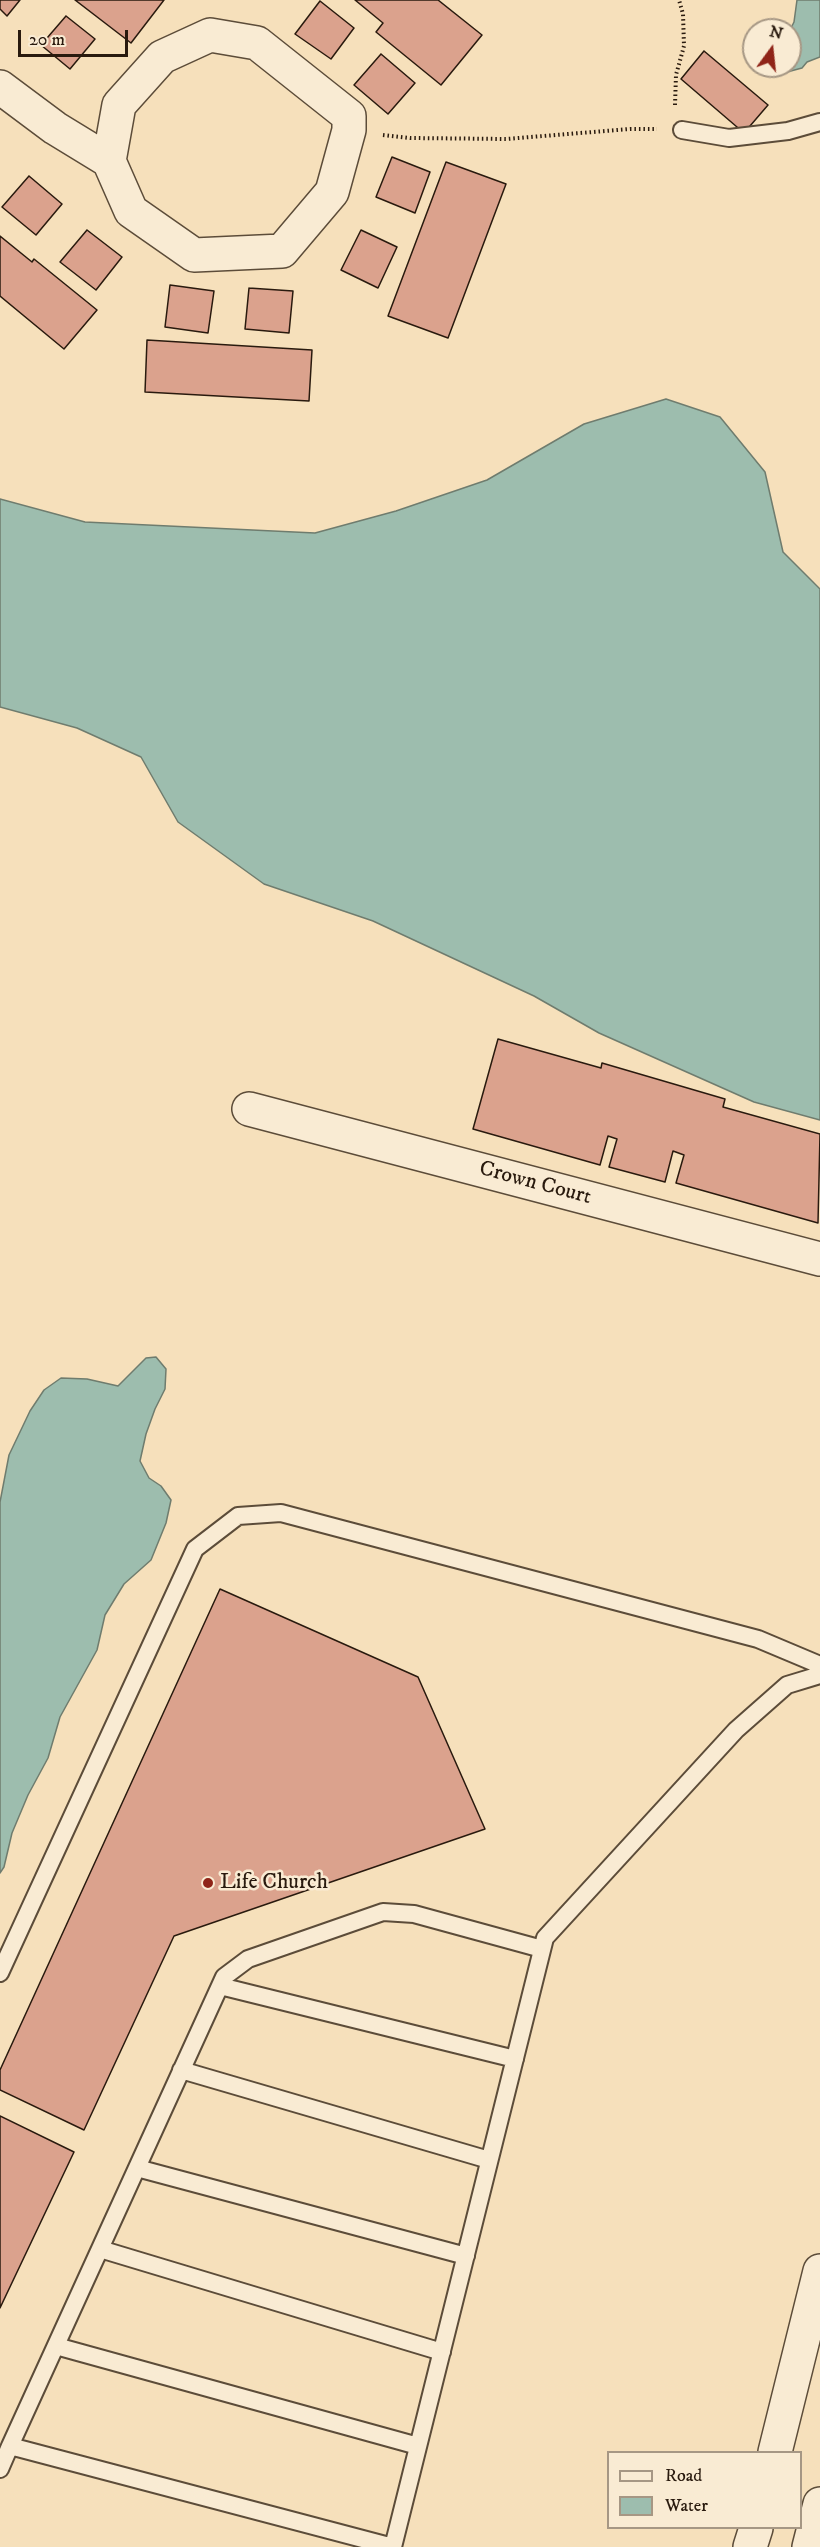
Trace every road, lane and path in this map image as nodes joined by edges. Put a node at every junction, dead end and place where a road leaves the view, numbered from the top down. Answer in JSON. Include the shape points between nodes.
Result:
{"nodes":[{"id":1,"x":680,"y":0,"type":"edge"},
{"id":2,"x":0,"y":87,"type":"edge"},
{"id":3,"x":820,"y":122,"type":"edge"},
{"id":4,"x":349,"y":130,"type":"junction"},
{"id":5,"x":682,"y":130,"type":"junction"},
{"id":6,"x":109,"y":161,"type":"junction"},
{"id":7,"x":249,"y":1109,"type":"dead end"},
{"id":8,"x":820,"y":1259,"type":"edge"},
{"id":9,"x":820,"y":1665,"type":"edge"},
{"id":10,"x":820,"y":1675,"type":"edge"},
{"id":11,"x":542,"y":1949,"type":"junction"},
{"id":12,"x":0,"y":1973,"type":"edge"},
{"id":13,"x":220,"y":1986,"type":"junction"},
{"id":14,"x":515,"y":2059,"type":"junction"},
{"id":15,"x":181,"y":2070,"type":"junction"},
{"id":16,"x":489,"y":2160,"type":"junction"},
{"id":17,"x":137,"y":2168,"type":"junction"},
{"id":18,"x":100,"y":2249,"type":"junction"},
{"id":19,"x":466,"y":2256,"type":"junction"},
{"id":20,"x":820,"y":2271,"type":"edge"},
{"id":21,"x":56,"y":2346,"type":"junction"},
{"id":22,"x":441,"y":2352,"type":"junction"},
{"id":23,"x":10,"y":2446,"type":"junction"},
{"id":24,"x":418,"y":2446,"type":"junction"},
{"id":25,"x":775,"y":2451,"type":"edge"},
{"id":26,"x":0,"y":2469,"type":"edge"},
{"id":27,"x":820,"y":2504,"type":"edge"},
{"id":28,"x":756,"y":2529,"type":"edge"},
{"id":29,"x":346,"y":2541,"type":"edge"},
{"id":30,"x":393,"y":2547,"type":"edge"},
{"id":31,"x":750,"y":2547,"type":"edge"},
{"id":32,"x":809,"y":2547,"type":"edge"}],
"edges":[{"from":1,"to":5,"type":"path","via":[[684,46],[676,75],[674,113]]},
{"from":2,"to":6,"type":"street","via":[[55,128]]},
{"from":3,"to":5,"type":"lane","via":[[788,131],[729,138]]},
{"from":4,"to":5,"type":"path","via":[[410,138],[460,139],[630,129]]},
{"from":4,"to":6,"type":"street","via":[[350,116],[256,43],[210,35],[162,57],[119,105]]},
{"from":4,"to":6,"type":"street","via":[[332,192],[282,251],[194,255],[131,211]]},
{"from":7,"to":8,"type":"street","name":"Crown Court"},
{"from":9,"to":12,"type":"lane","via":[[758,1639],[281,1513],[238,1516],[195,1549]]},
{"from":10,"to":11,"type":"lane","via":[[787,1686],[736,1730],[545,1938]]},
{"from":11,"to":13,"type":"lane","via":[[414,1914],[383,1912],[248,1959],[224,1977]]},
{"from":11,"to":14,"type":"lane"},
{"from":13,"to":14,"type":"lane"},
{"from":13,"to":15,"type":"lane"},
{"from":14,"to":16,"type":"lane"},
{"from":15,"to":16,"type":"lane"},
{"from":15,"to":17,"type":"lane"},
{"from":16,"to":19,"type":"lane"},
{"from":17,"to":18,"type":"lane"},
{"from":17,"to":19,"type":"lane"},
{"from":18,"to":21,"type":"lane"},
{"from":18,"to":22,"type":"lane"},
{"from":19,"to":22,"type":"lane"},
{"from":20,"to":25,"type":"street"},
{"from":21,"to":23,"type":"lane"},
{"from":21,"to":24,"type":"lane"},
{"from":22,"to":24,"type":"lane"},
{"from":23,"to":26,"type":"lane"},
{"from":23,"to":29,"type":"lane"},
{"from":24,"to":30,"type":"lane"},
{"from":27,"to":32,"type":"street"},
{"from":28,"to":31,"type":"street"},
{"from":29,"to":30,"type":"lane"}]}
